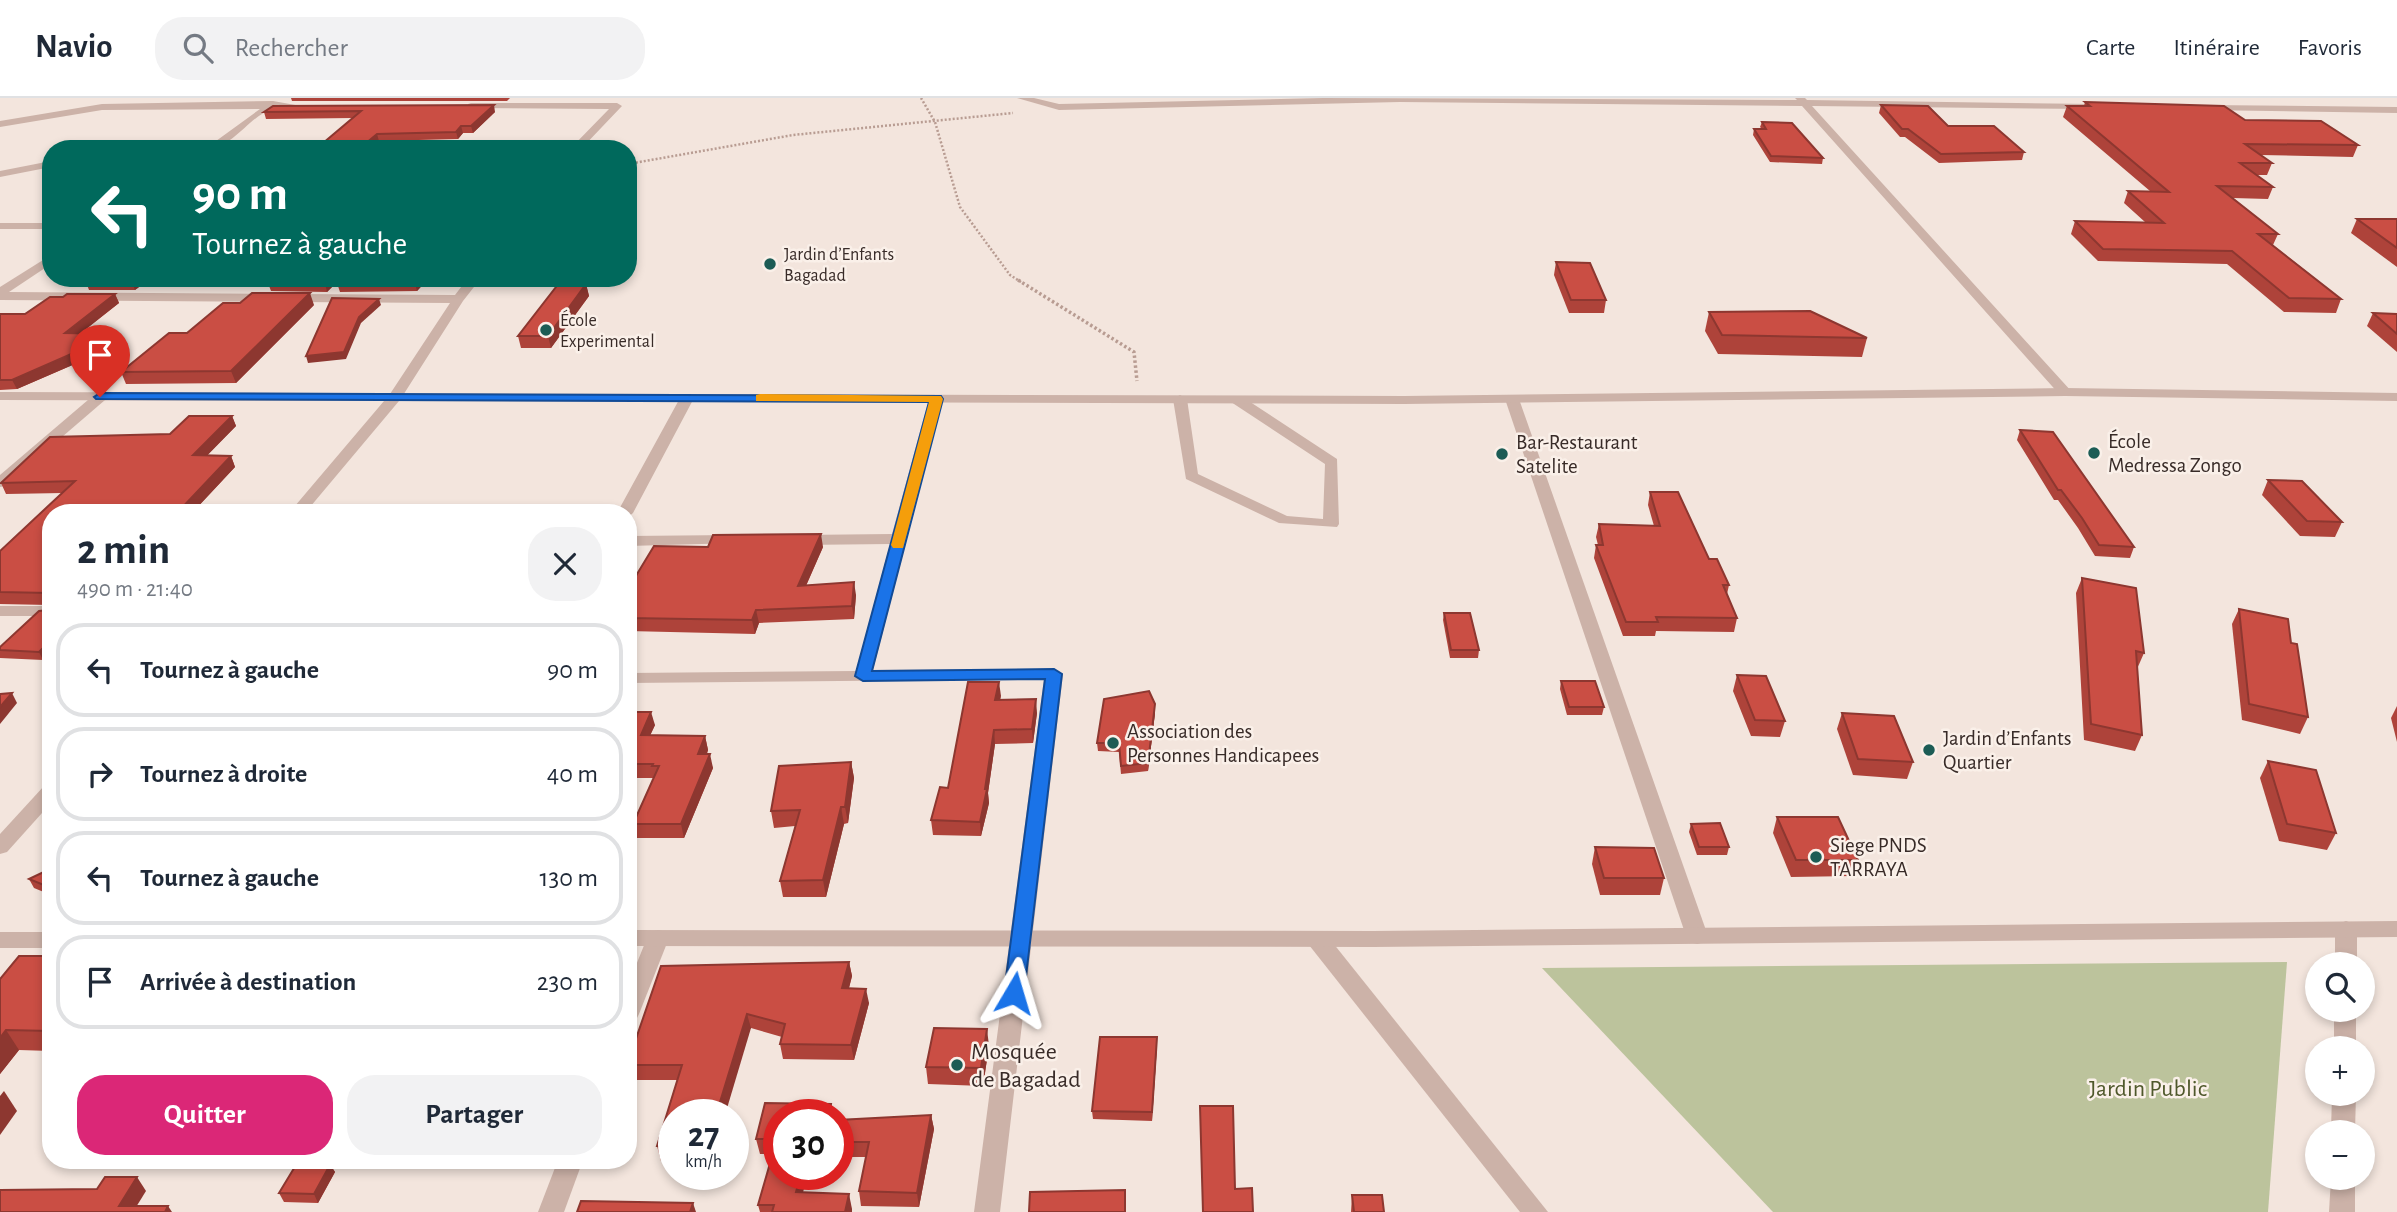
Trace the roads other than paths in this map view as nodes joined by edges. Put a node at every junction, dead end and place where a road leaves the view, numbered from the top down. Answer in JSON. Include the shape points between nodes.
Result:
{"nodes":[{"id":1,"x":282,"y":98,"type":"edge"},
{"id":2,"x":1022,"y":98,"type":"edge"},
{"id":3,"x":1657,"y":100,"type":"edge"},
{"id":4,"x":1802,"y":101,"type":"edge"},
{"id":5,"x":271,"y":106,"type":"junction"},
{"id":6,"x":312,"y":106,"type":"edge"},
{"id":7,"x":465,"y":106,"type":"edge"},
{"id":8,"x":2097,"y":106,"type":"edge"},
{"id":9,"x":2195,"y":107,"type":"edge"},
{"id":10,"x":2397,"y":110,"type":"edge"},
{"id":11,"x":0,"y":124,"type":"edge"},
{"id":12,"x":223,"y":140,"type":"edge"},
{"id":13,"x":584,"y":140,"type":"edge"},
{"id":14,"x":42,"y":166,"type":"edge"},
{"id":15,"x":0,"y":174,"type":"edge"},
{"id":16,"x":0,"y":226,"type":"edge"},
{"id":17,"x":42,"y":226,"type":"edge"},
{"id":18,"x":42,"y":265,"type":"edge"},
{"id":19,"x":265,"y":287,"type":"edge"},
{"id":20,"x":468,"y":287,"type":"edge"},
{"id":21,"x":0,"y":295,"type":"edge"},
{"id":22,"x":252,"y":298,"type":"junction"},
{"id":23,"x":458,"y":299,"type":"junction"},
{"id":24,"x":2066,"y":392,"type":"junction"},
{"id":25,"x":0,"y":396,"type":"edge"},
{"id":26,"x":100,"y":397,"type":"junction"},
{"id":27,"x":395,"y":397,"type":"junction"},
{"id":28,"x":2397,"y":397,"type":"edge"},
{"id":29,"x":687,"y":398,"type":"junction"},
{"id":30,"x":936,"y":399,"type":"junction"},
{"id":31,"x":1180,"y":399,"type":"junction"},
{"id":32,"x":1236,"y":399,"type":"junction"},
{"id":33,"x":1512,"y":399,"type":"junction"},
{"id":34,"x":0,"y":483,"type":"edge"},
{"id":35,"x":305,"y":504,"type":"edge"},
{"id":36,"x":630,"y":504,"type":"edge"},
{"id":37,"x":750,"y":540,"type":"edge"},
{"id":38,"x":777,"y":540,"type":"edge"},
{"id":39,"x":900,"y":540,"type":"junction"},
{"id":40,"x":637,"y":541,"type":"edge"},
{"id":41,"x":0,"y":611,"type":"edge"},
{"id":42,"x":42,"y":611,"type":"edge"},
{"id":43,"x":863,"y":676,"type":"junction"},
{"id":44,"x":637,"y":678,"type":"edge"},
{"id":45,"x":42,"y":801,"type":"edge"},
{"id":46,"x":0,"y":847,"type":"edge"},
{"id":47,"x":2346,"y":929,"type":"junction"},
{"id":48,"x":2397,"y":929,"type":"edge"},
{"id":49,"x":1697,"y":936,"type":"junction"},
{"id":50,"x":637,"y":938,"type":"edge"},
{"id":51,"x":658,"y":939,"type":"junction"},
{"id":52,"x":1021,"y":939,"type":"junction"},
{"id":53,"x":1317,"y":939,"type":"junction"},
{"id":54,"x":0,"y":940,"type":"edge"},
{"id":55,"x":42,"y":940,"type":"edge"},
{"id":56,"x":2346,"y":952,"type":"edge"},
{"id":57,"x":637,"y":992,"type":"edge"},
{"id":58,"x":568,"y":1169,"type":"edge"},
{"id":59,"x":2343,"y":1190,"type":"edge"},
{"id":60,"x":551,"y":1212,"type":"edge"},
{"id":61,"x":987,"y":1212,"type":"edge"},
{"id":62,"x":1535,"y":1212,"type":"edge"},
{"id":63,"x":2342,"y":1212,"type":"edge"}],
"edges":[{"from":1,"to":5,"type":"street"},
{"from":2,"to":3,"type":"street","via":[[1059,107],[1400,99]]},
{"from":3,"to":4,"type":"street"},
{"from":4,"to":8,"type":"street"},
{"from":4,"to":24,"type":"street"},
{"from":5,"to":6,"type":"street"},
{"from":5,"to":11,"type":"street","via":[[102,107]]},
{"from":5,"to":12,"type":"street"},
{"from":7,"to":13,"type":"street","via":[[617,106]]},
{"from":9,"to":10,"type":"street"},
{"from":14,"to":15,"type":"street"},
{"from":16,"to":17,"type":"street"},
{"from":18,"to":21,"type":"street"},
{"from":19,"to":22,"type":"street"},
{"from":20,"to":23,"type":"street"},
{"from":21,"to":22,"type":"street"},
{"from":22,"to":23,"type":"street"},
{"from":23,"to":27,"type":"street"},
{"from":24,"to":28,"type":"street"},
{"from":24,"to":33,"type":"street"},
{"from":25,"to":26,"type":"street"},
{"from":26,"to":27,"type":"street"},
{"from":26,"to":34,"type":"street"},
{"from":27,"to":29,"type":"street"},
{"from":27,"to":35,"type":"street"},
{"from":29,"to":30,"type":"street"},
{"from":29,"to":36,"type":"street"},
{"from":30,"to":31,"type":"street"},
{"from":30,"to":39,"type":"street"},
{"from":31,"to":32,"type":"street"},
{"from":31,"to":32,"type":"street","via":[[1191,476],[1284,520],[1331,524],[1332,461]]},
{"from":32,"to":33,"type":"street"},
{"from":33,"to":49,"type":"street"},
{"from":37,"to":40,"type":"street"},
{"from":38,"to":39,"type":"street"},
{"from":39,"to":43,"type":"street"},
{"from":41,"to":42,"type":"street"},
{"from":43,"to":44,"type":"street"},
{"from":43,"to":52,"type":"street","via":[[1054,674]]},
{"from":45,"to":46,"type":"street"},
{"from":47,"to":48,"type":"street"},
{"from":47,"to":49,"type":"street"},
{"from":47,"to":56,"type":"street"},
{"from":49,"to":53,"type":"street"},
{"from":50,"to":51,"type":"street"},
{"from":51,"to":52,"type":"street"},
{"from":51,"to":57,"type":"street"},
{"from":52,"to":53,"type":"street"},
{"from":52,"to":61,"type":"street"},
{"from":53,"to":62,"type":"street"},
{"from":54,"to":55,"type":"street"},
{"from":58,"to":60,"type":"street"},
{"from":59,"to":63,"type":"street"}]}
